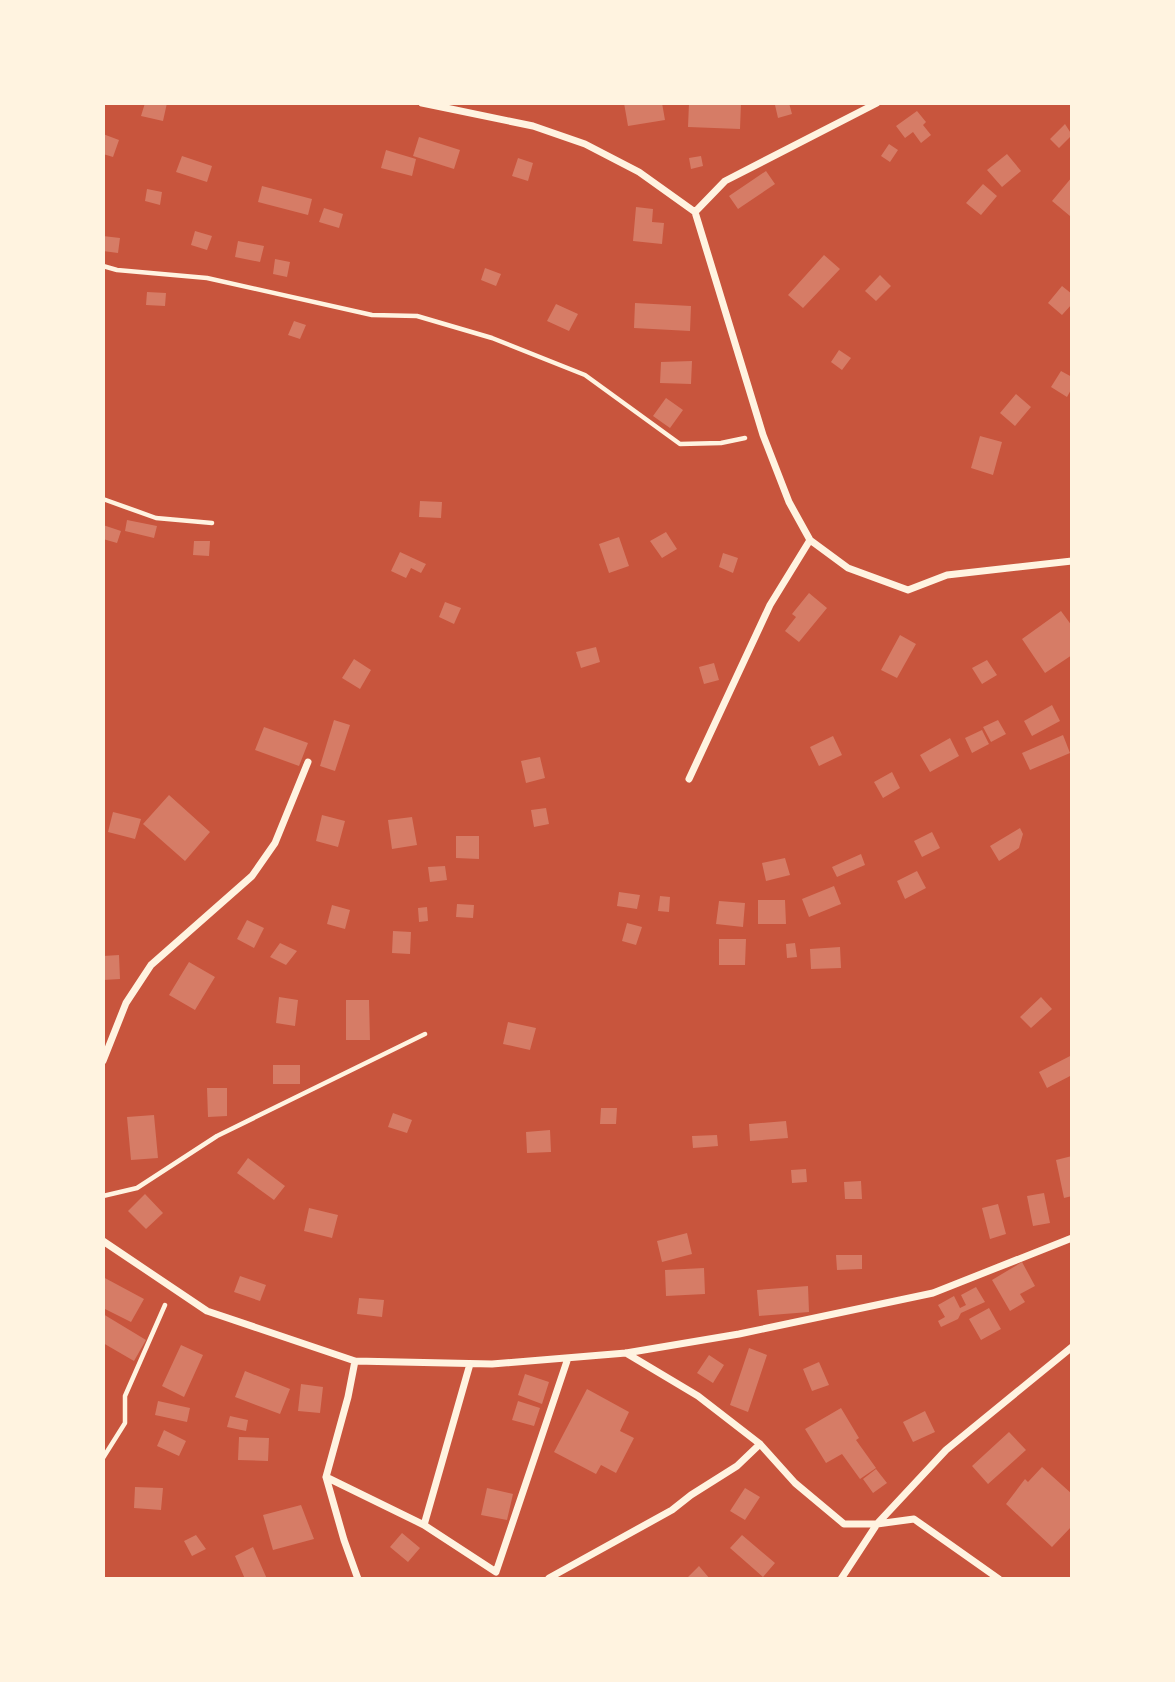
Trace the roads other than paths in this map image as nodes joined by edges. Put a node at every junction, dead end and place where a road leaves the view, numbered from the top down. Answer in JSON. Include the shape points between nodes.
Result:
{"nodes":[{"id":1,"x":422,"y":103,"type":"edge"},
{"id":2,"x":877,"y":103,"type":"edge"},
{"id":3,"x":695,"y":212,"type":"junction"},
{"id":4,"x":810,"y":540,"type":"junction"},
{"id":5,"x":1072,"y":561,"type":"edge"},
{"id":6,"x":308,"y":762,"type":"dead end"},
{"id":7,"x":689,"y":779,"type":"dead end"},
{"id":8,"x":103,"y":1061,"type":"edge"},
{"id":9,"x":1072,"y":1238,"type":"edge"},
{"id":10,"x":103,"y":1241,"type":"edge"},
{"id":11,"x":1072,"y":1347,"type":"edge"},
{"id":12,"x":626,"y":1353,"type":"junction"},
{"id":13,"x":568,"y":1358,"type":"junction"},
{"id":14,"x":355,"y":1361,"type":"junction"},
{"id":15,"x":470,"y":1364,"type":"junction"},
{"id":16,"x":760,"y":1444,"type":"junction"},
{"id":17,"x":326,"y":1477,"type":"junction"},
{"id":18,"x":877,"y":1524,"type":"junction"},
{"id":19,"x":424,"y":1525,"type":"junction"},
{"id":20,"x":549,"y":1578,"type":"edge"},
{"id":21,"x":358,"y":1579,"type":"edge"},
{"id":22,"x":841,"y":1579,"type":"edge"},
{"id":23,"x":999,"y":1579,"type":"edge"}],
"edges":[{"from":1,"to":3,"type":"street","via":[[533,126],[585,144],[639,172]]},
{"from":2,"to":3,"type":"street","via":[[725,181]]},
{"from":3,"to":4,"type":"street","via":[[763,435],[789,502]]},
{"from":4,"to":5,"type":"street","via":[[848,568],[908,590],[947,575]]},
{"from":4,"to":7,"type":"street","via":[[770,605]]},
{"from":6,"to":8,"type":"street","via":[[275,843],[252,876],[151,965],[126,1003]]},
{"from":9,"to":12,"type":"street","via":[[933,1293]]},
{"from":10,"to":14,"type":"street","via":[[207,1311]]},
{"from":11,"to":18,"type":"street","via":[[946,1450]]},
{"from":12,"to":13,"type":"street"},
{"from":12,"to":16,"type":"street","via":[[698,1396]]},
{"from":13,"to":15,"type":"street"},
{"from":13,"to":19,"type":"street","via":[[496,1572]]},
{"from":14,"to":15,"type":"street"},
{"from":14,"to":17,"type":"street"},
{"from":15,"to":19,"type":"street"},
{"from":16,"to":18,"type":"street","via":[[795,1483],[844,1524]]},
{"from":16,"to":20,"type":"street","via":[[737,1466],[672,1510]]},
{"from":17,"to":19,"type":"street"},
{"from":17,"to":21,"type":"street"},
{"from":18,"to":22,"type":"street"},
{"from":18,"to":23,"type":"street","via":[[914,1519]]}]}
